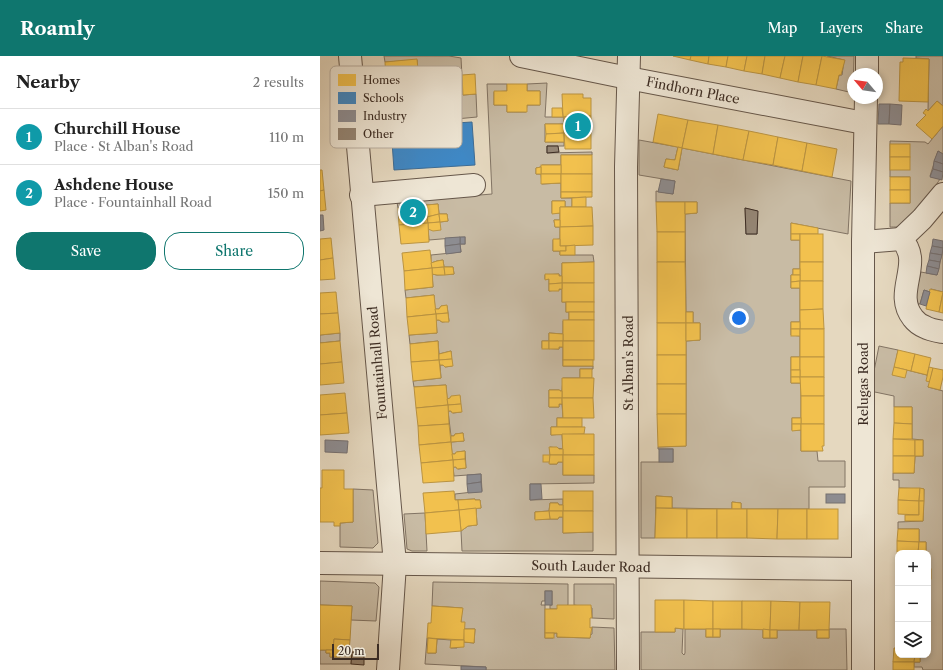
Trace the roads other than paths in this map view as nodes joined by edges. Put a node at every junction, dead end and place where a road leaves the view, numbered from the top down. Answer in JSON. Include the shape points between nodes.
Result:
{"nodes":[{"id":1,"x":350,"y":56,"type":"edge"},
{"id":2,"x":521,"y":56,"type":"edge"},
{"id":3,"x":629,"y":56,"type":"edge"},
{"id":4,"x":867,"y":56,"type":"edge"},
{"id":5,"x":351,"y":66,"type":"edge"},
{"id":6,"x":867,"y":68,"type":"edge"},
{"id":7,"x":628,"y":78,"type":"junction"},
{"id":8,"x":866,"y":104,"type":"edge"},
{"id":9,"x":864,"y":123,"type":"junction"},
{"id":10,"x":357,"y":148,"type":"edge"},
{"id":11,"x":474,"y":185,"type":"dead end"},
{"id":12,"x":943,"y":194,"type":"edge"},
{"id":13,"x":361,"y":195,"type":"junction"},
{"id":14,"x":901,"y":239,"type":"junction"},
{"id":15,"x":863,"y":242,"type":"junction"},
{"id":16,"x":943,"y":332,"type":"edge"},
{"id":17,"x":320,"y":563,"type":"edge"},
{"id":18,"x":395,"y":564,"type":"junction"},
{"id":19,"x":628,"y":567,"type":"junction"},
{"id":20,"x":862,"y":569,"type":"junction"},
{"id":21,"x":388,"y":670,"type":"edge"},
{"id":22,"x":628,"y":670,"type":"edge"},
{"id":23,"x":863,"y":670,"type":"edge"}],
"edges":[{"from":1,"to":5,"type":"street","name":"Fountainhall Road"},
{"from":2,"to":7,"type":"street","name":"Findhorn Place"},
{"from":3,"to":7,"type":"street","name":"St Alban's Road"},
{"from":4,"to":6,"type":"street"},
{"from":7,"to":9,"type":"street","name":"Findhorn Place"},
{"from":7,"to":19,"type":"street","name":"St Alban's Road"},
{"from":8,"to":9,"type":"street","name":"Relugas Road"},
{"from":9,"to":15,"type":"street","name":"Relugas Road"},
{"from":10,"to":13,"type":"street","name":"Fountainhall Road"},
{"from":11,"to":13,"type":"street"},
{"from":12,"to":14,"type":"street"},
{"from":13,"to":18,"type":"street","name":"Fountainhall Road"},
{"from":14,"to":15,"type":"street"},
{"from":14,"to":16,"type":"street","via":[[906,245],[911,262],[905,295],[908,310],[921,326]]},
{"from":15,"to":20,"type":"street","name":"Relugas Road"},
{"from":17,"to":18,"type":"street","name":"South Lauder Road"},
{"from":18,"to":19,"type":"street","name":"South Lauder Road"},
{"from":18,"to":21,"type":"street","name":"Fountainhall Road"},
{"from":19,"to":20,"type":"street","name":"South Lauder Road"},
{"from":19,"to":22,"type":"street","name":"St Alban's Road"},
{"from":20,"to":23,"type":"street","name":"Relugas Road"}]}
